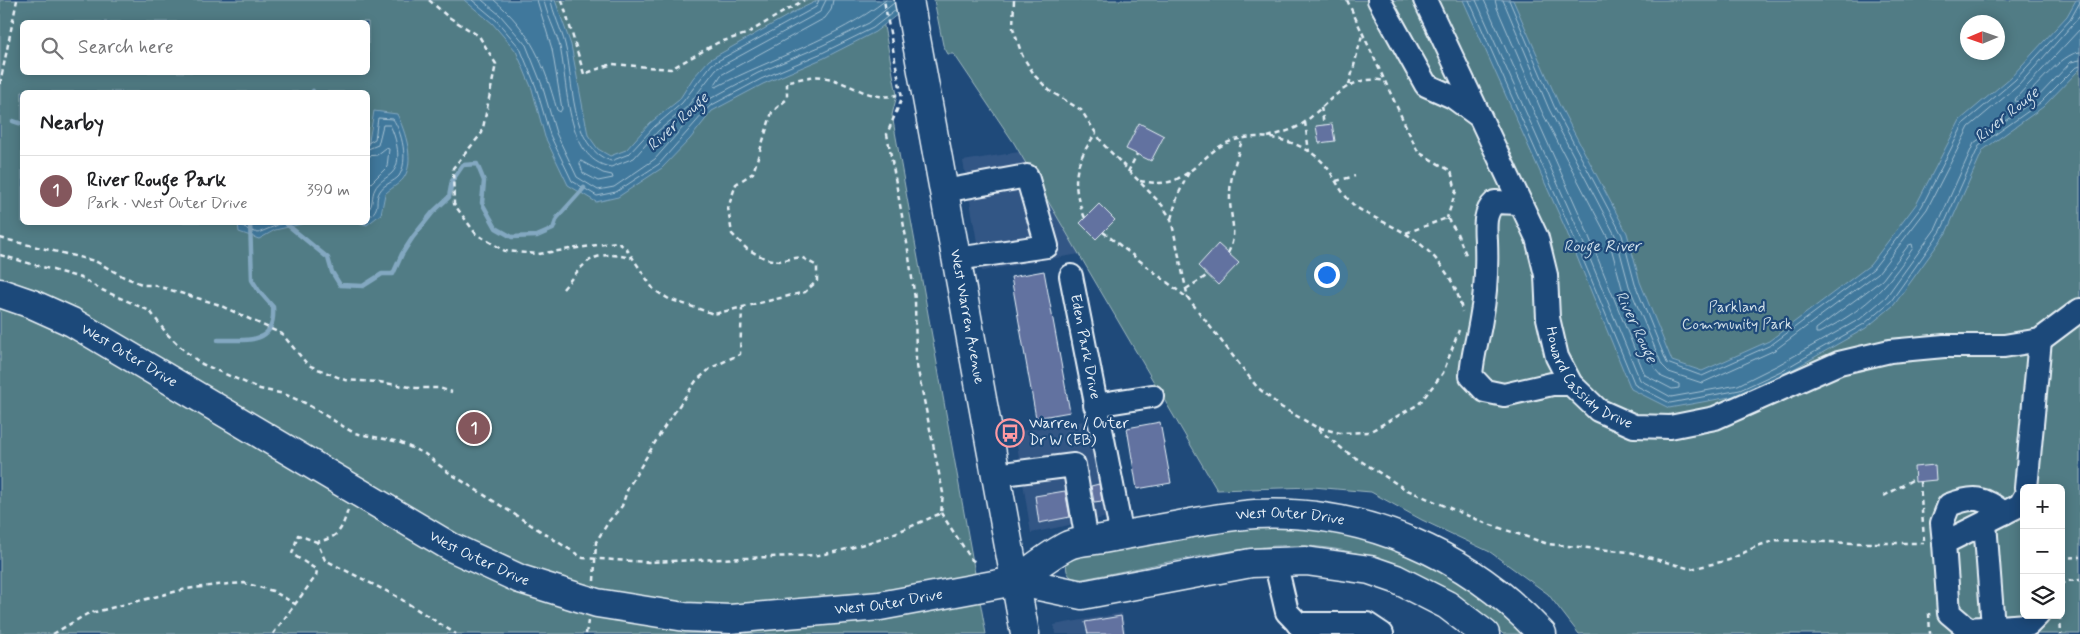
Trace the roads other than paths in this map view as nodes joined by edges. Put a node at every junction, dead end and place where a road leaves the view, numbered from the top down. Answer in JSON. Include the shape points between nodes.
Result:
{"nodes":[{"id":1,"x":908,"y":0,"type":"edge"},
{"id":2,"x":1379,"y":0,"type":"edge"},
{"id":3,"x":1425,"y":0,"type":"edge"},
{"id":4,"x":1458,"y":89,"type":"junction"},
{"id":5,"x":944,"y":191,"type":"junction"},
{"id":6,"x":1520,"y":202,"type":"junction"},
{"id":7,"x":956,"y":259,"type":"junction"},
{"id":8,"x":1071,"y":276,"type":"dead end"},
{"id":9,"x":0,"y":293,"type":"edge"},
{"id":10,"x":2080,"y":310,"type":"edge"},
{"id":11,"x":2040,"y":340,"type":"junction"},
{"id":12,"x":1571,"y":384,"type":"junction"},
{"id":13,"x":1152,"y":396,"type":"dead end"},
{"id":14,"x":1095,"y":405,"type":"junction"},
{"id":15,"x":996,"y":475,"type":"junction"},
{"id":16,"x":2014,"y":506,"type":"edge"},
{"id":17,"x":1122,"y":536,"type":"junction"},
{"id":18,"x":1087,"y":541,"type":"junction"},
{"id":19,"x":1931,"y":545,"type":"junction"},
{"id":20,"x":1059,"y":552,"type":"junction"},
{"id":21,"x":1276,"y":561,"type":"junction"},
{"id":22,"x":1016,"y":581,"type":"junction"},
{"id":23,"x":1063,"y":591,"type":"junction"},
{"id":24,"x":2034,"y":619,"type":"edge"},
{"id":25,"x":1993,"y":627,"type":"junction"},
{"id":26,"x":1303,"y":629,"type":"edge"},
{"id":27,"x":1025,"y":634,"type":"edge"},
{"id":28,"x":1382,"y":634,"type":"edge"},
{"id":29,"x":1485,"y":634,"type":"edge"},
{"id":30,"x":1542,"y":634,"type":"edge"}],
"edges":[{"from":1,"to":5,"type":"main road","name":"West Warren Avenue","via":[[903,35]]},
{"from":2,"to":4,"type":"street","via":[[1426,85]]},
{"from":3,"to":4,"type":"street","name":"Howard Cassidy Drive"},
{"from":4,"to":6,"type":"street","name":"Howard Cassidy Drive","via":[[1480,116]]},
{"from":5,"to":7,"type":"main road","name":"West Warren Avenue"},
{"from":5,"to":7,"type":"street","via":[[1027,176],[1047,246]]},
{"from":6,"to":12,"type":"street","name":"Howard Cassidy Drive","via":[[1537,238],[1546,275],[1548,318],[1557,357]]},
{"from":6,"to":12,"type":"street","via":[[1496,202],[1488,209],[1486,288],[1470,376],[1485,391],[1504,394],[1552,384]]},
{"from":7,"to":15,"type":"main road","name":"West Warren Avenue"},
{"from":8,"to":14,"type":"street","name":"Eden Park Drive"},
{"from":9,"to":22,"type":"main road","name":"West Outer Drive","via":[[72,322],[451,547],[492,568],[558,592],[637,611],[730,619],[880,606]]},
{"from":10,"to":11,"type":"street","name":"Howard Cassidy Drive"},
{"from":11,"to":12,"type":"street","name":"Howard Cassidy Drive","via":[[2004,346],[1944,346],[1890,351],[1838,363],[1715,418],[1670,427],[1634,426],[1598,410]]},
{"from":11,"to":16,"type":"street"},
{"from":13,"to":14,"type":"street"},
{"from":14,"to":17,"type":"street","name":"Eden Park Drive"},
{"from":15,"to":18,"type":"street","via":[[1074,465]]},
{"from":15,"to":22,"type":"main road","name":"West Warren Avenue"},
{"from":16,"to":19,"type":"street"},
{"from":16,"to":19,"type":"street","via":[[1967,498],[1949,505]]},
{"from":16,"to":25,"type":"street"},
{"from":17,"to":18,"type":"main road","name":"West Outer Drive"},
{"from":17,"to":30,"type":"main road","name":"West Outer Drive","via":[[1256,514],[1316,517],[1375,528],[1405,538],[1462,567],[1513,605]]},
{"from":18,"to":20,"type":"main road","name":"West Outer Drive"},
{"from":19,"to":25,"type":"street","via":[[1949,613],[1968,629]]},
{"from":20,"to":22,"type":"main road","name":"West Outer Drive"},
{"from":20,"to":23,"type":"main road"},
{"from":21,"to":23,"type":"main road","name":"West Outer Drive","via":[[1082,595]]},
{"from":21,"to":26,"type":"street","via":[[1287,612]]},
{"from":21,"to":29,"type":"main road","name":"West Outer Drive","via":[[1334,563],[1396,579],[1447,605]]},
{"from":22,"to":23,"type":"main road","name":"West Outer Drive"},
{"from":22,"to":27,"type":"main road","name":"West Warren Avenue"},
{"from":24,"to":25,"type":"street","via":[[2028,625]]},
{"from":26,"to":28,"type":"street","via":[[1367,624]]}]}
